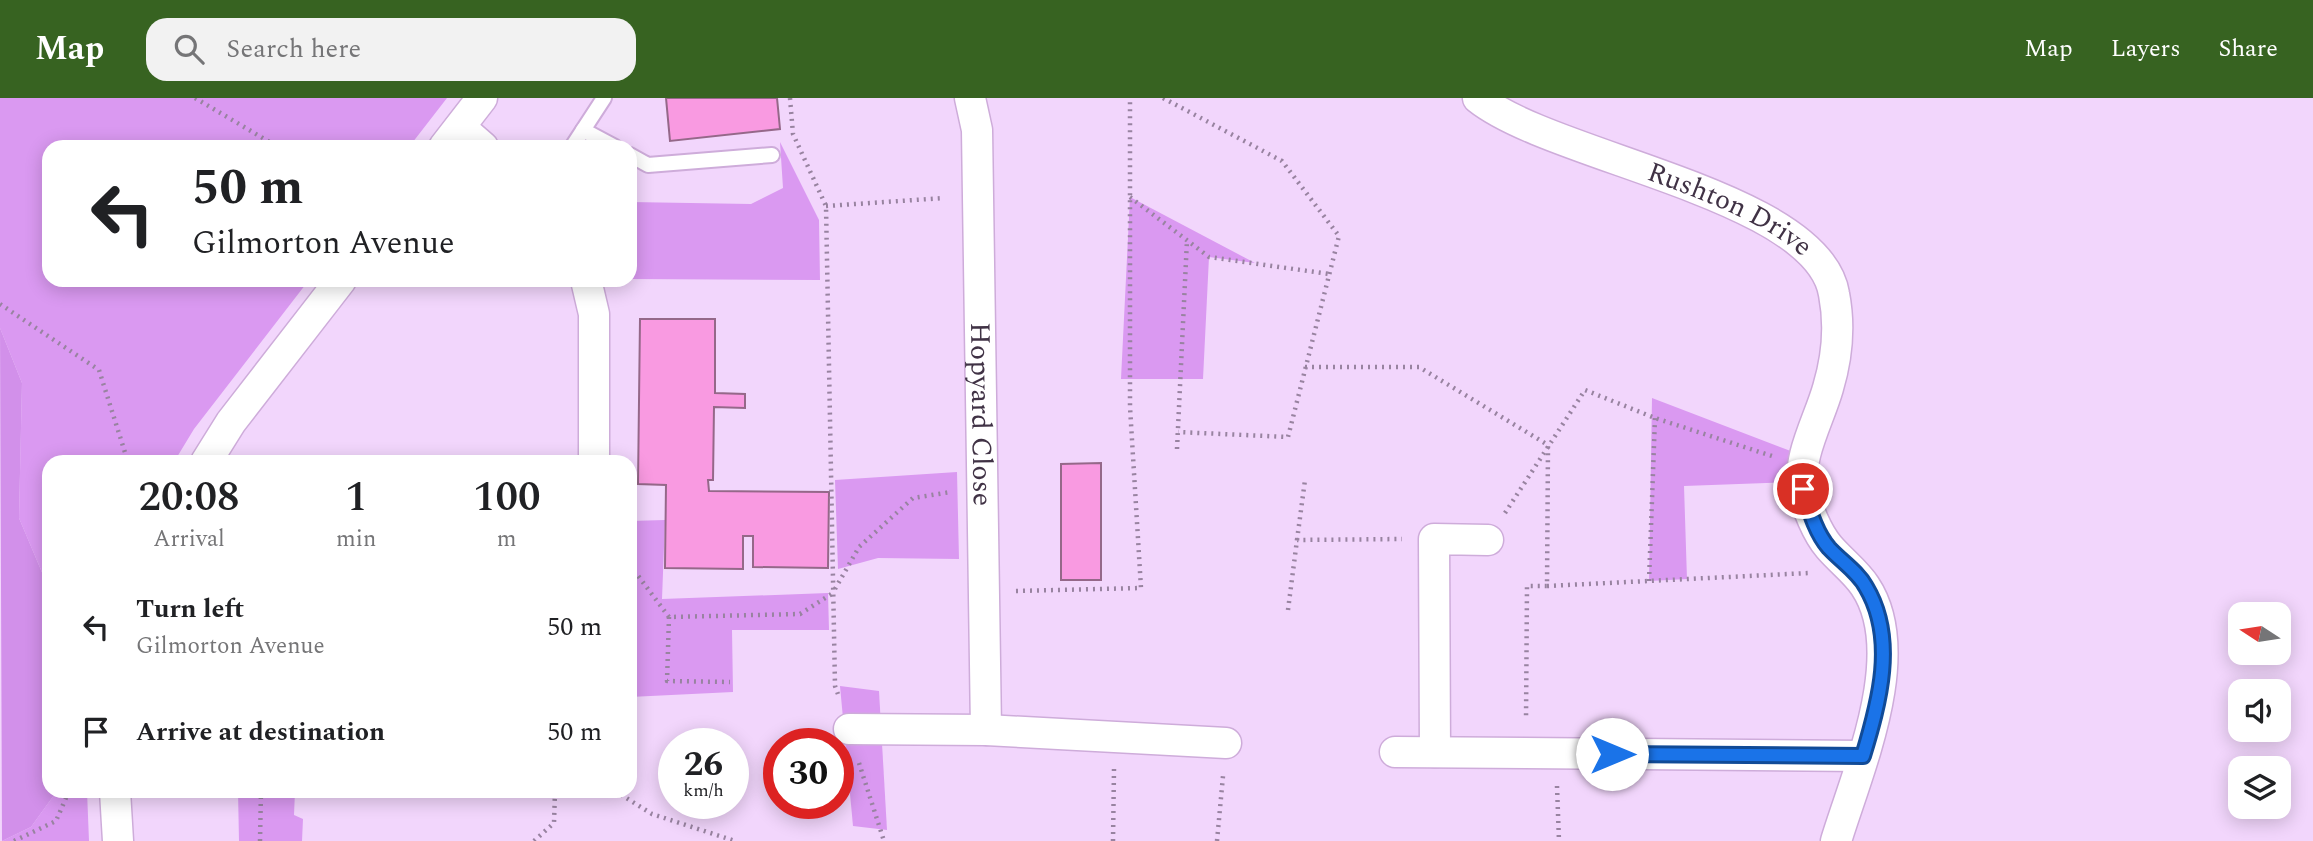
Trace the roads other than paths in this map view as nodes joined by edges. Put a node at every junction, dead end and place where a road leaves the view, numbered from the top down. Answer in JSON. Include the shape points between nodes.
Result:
{"nodes":[{"id":1,"x":482,"y":98,"type":"edge"},
{"id":2,"x":604,"y":98,"type":"edge"},
{"id":3,"x":971,"y":98,"type":"edge"},
{"id":4,"x":1478,"y":98,"type":"edge"},
{"id":5,"x":583,"y":130,"type":"junction"},
{"id":6,"x":452,"y":137,"type":"edge"},
{"id":7,"x":577,"y":140,"type":"edge"},
{"id":8,"x":602,"y":140,"type":"edge"},
{"id":9,"x":772,"y":155,"type":"dead end"},
{"id":10,"x":637,"y":159,"type":"edge"},
{"id":11,"x":336,"y":287,"type":"edge"},
{"id":12,"x":588,"y":287,"type":"edge"},
{"id":13,"x":210,"y":455,"type":"edge"},
{"id":14,"x":594,"y":455,"type":"edge"},
{"id":15,"x":1488,"y":540,"type":"road end"},
{"id":16,"x":854,"y":729,"type":"edge"},
{"id":17,"x":986,"y":730,"type":"junction"},
{"id":18,"x":1226,"y":743,"type":"road end"},
{"id":19,"x":1395,"y":752,"type":"dead end"},
{"id":20,"x":1435,"y":752,"type":"junction"},
{"id":21,"x":1863,"y":756,"type":"junction"},
{"id":22,"x":115,"y":798,"type":"edge"},
{"id":23,"x":118,"y":841,"type":"edge"},
{"id":24,"x":1836,"y":841,"type":"edge"}],
"edges":[{"from":1,"to":6,"type":"street"},
{"from":2,"to":5,"type":"lane"},
{"from":3,"to":17,"type":"street","name":"Hopyard Close","via":[[977,130]]},
{"from":4,"to":21,"type":"street","name":"Rushton Drive","via":[[1495,112],[1532,128],[1720,198],[1779,226],[1816,256],[1834,290],[1839,329],[1829,386],[1803,466],[1803,489],[1827,545],[1866,587],[1878,620],[1884,669]]},
{"from":5,"to":7,"type":"lane"},
{"from":5,"to":8,"type":"lane"},
{"from":9,"to":10,"type":"lane","via":[[648,165]]},
{"from":11,"to":13,"type":"street"},
{"from":12,"to":14,"type":"street","via":[[594,314]]},
{"from":15,"to":20,"type":"street","via":[[1434,539]]},
{"from":16,"to":17,"type":"street"},
{"from":17,"to":18,"type":"street"},
{"from":19,"to":20,"type":"street"},
{"from":20,"to":21,"type":"street"},
{"from":21,"to":24,"type":"street"},
{"from":22,"to":23,"type":"street"}]}
